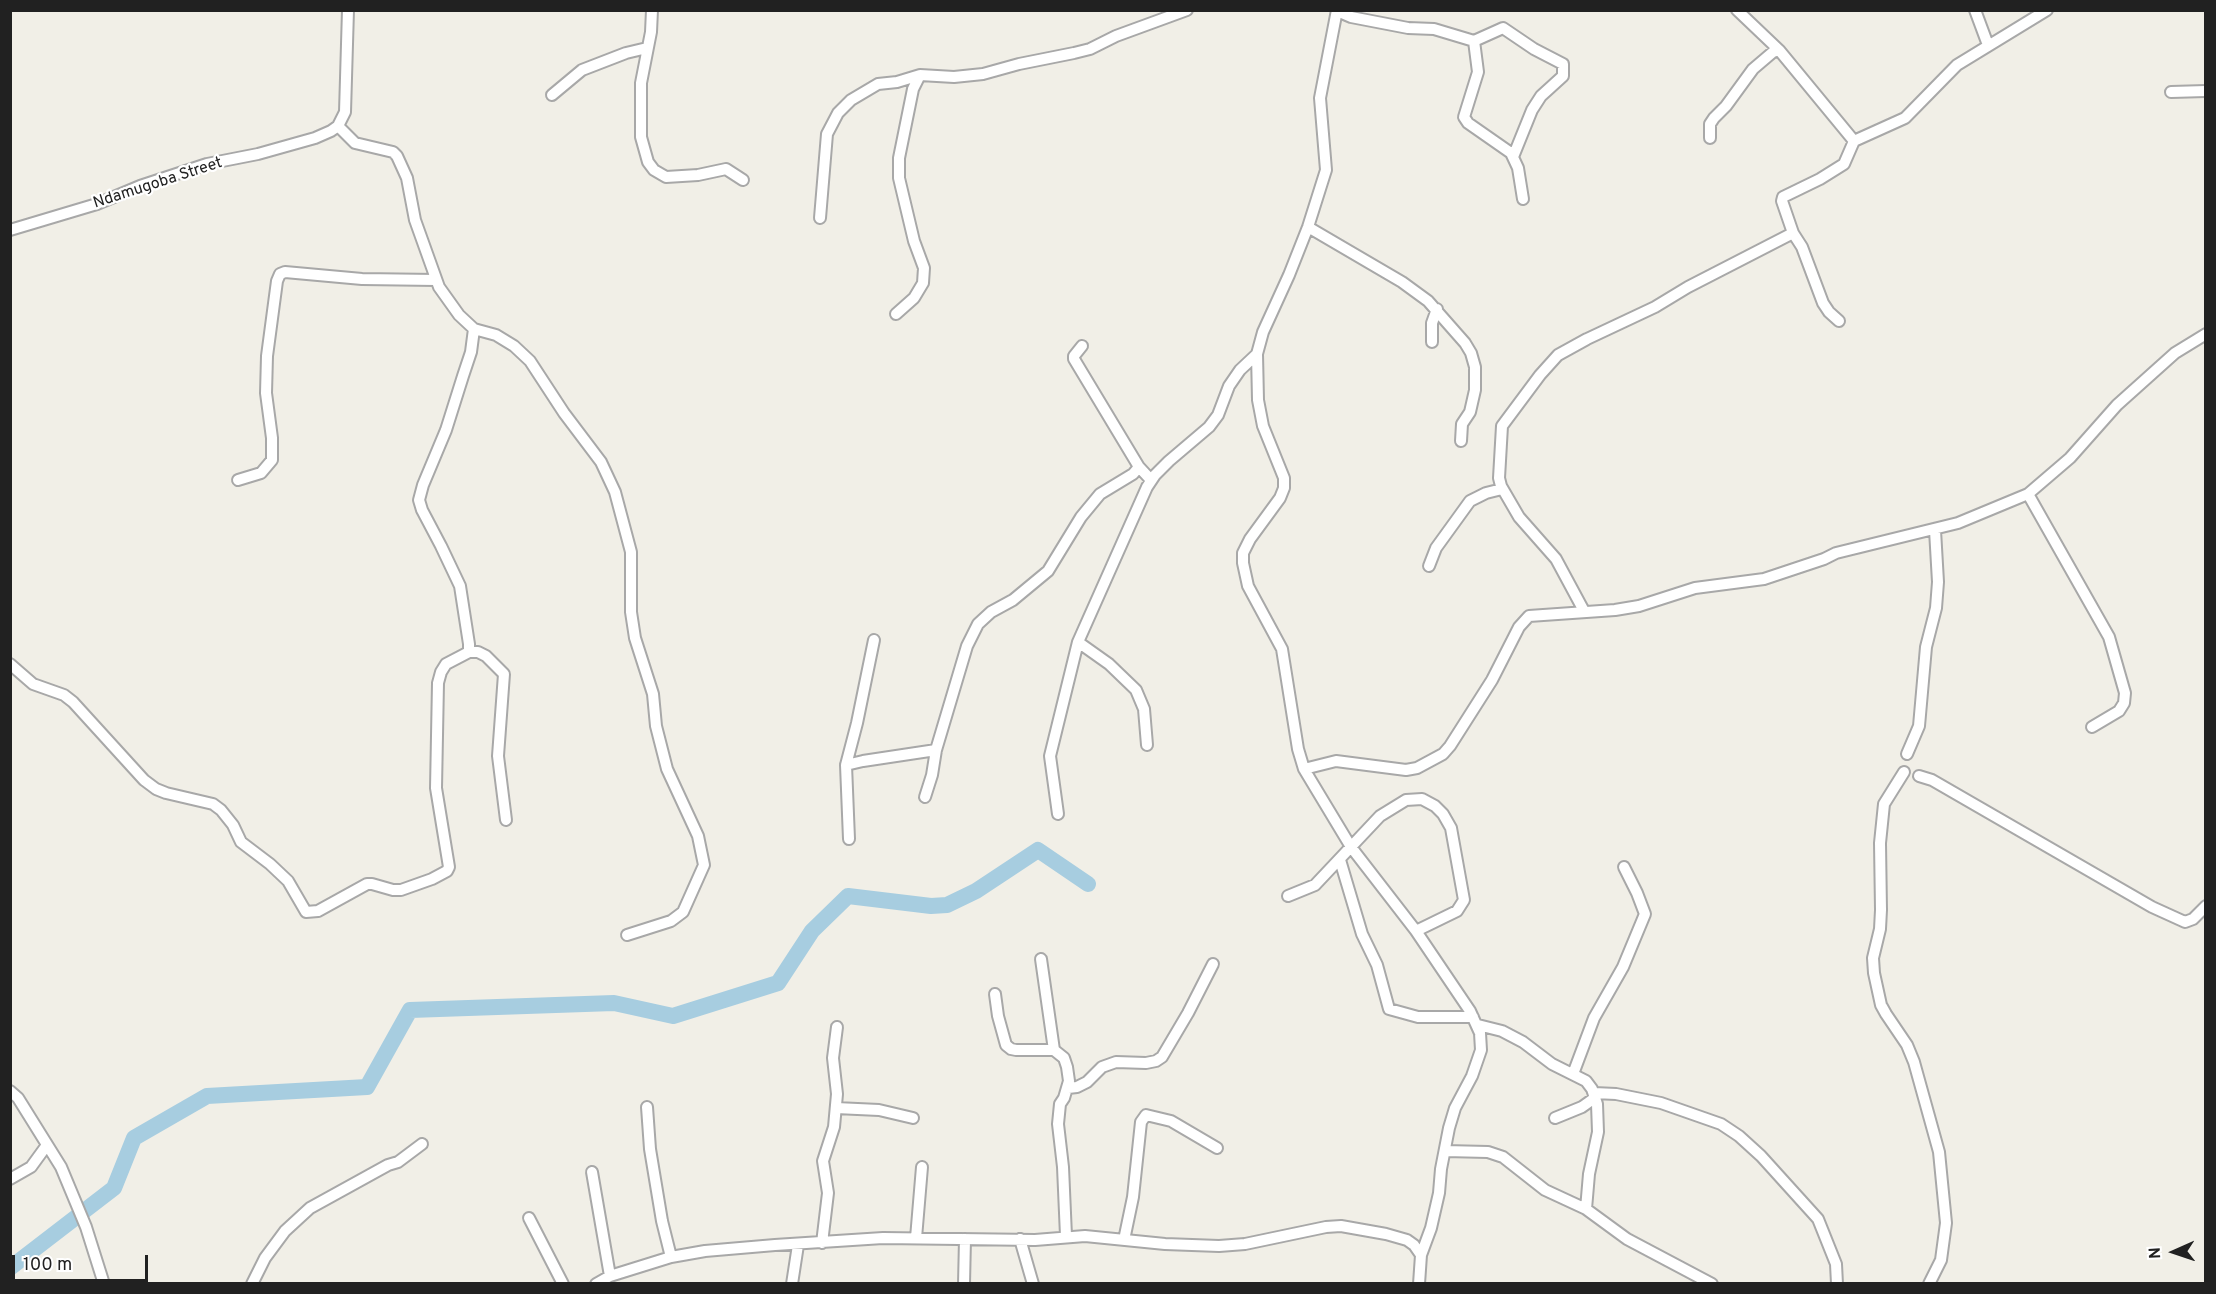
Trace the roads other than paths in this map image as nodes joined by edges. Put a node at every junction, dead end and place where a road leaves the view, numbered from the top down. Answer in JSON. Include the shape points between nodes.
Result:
{"nodes":[{"id":1,"x":348,"y":10,"type":"edge"},
{"id":2,"x":652,"y":10,"type":"edge"},
{"id":3,"x":1187,"y":10,"type":"edge"},
{"id":4,"x":1737,"y":10,"type":"edge"},
{"id":5,"x":1975,"y":10,"type":"edge"},
{"id":6,"x":2047,"y":10,"type":"edge"},
{"id":7,"x":1337,"y":11,"type":"edge"},
{"id":8,"x":1474,"y":41,"type":"junction"},
{"id":9,"x":1988,"y":45,"type":"junction"},
{"id":10,"x":647,"y":48,"type":"junction"},
{"id":11,"x":1779,"y":50,"type":"junction"},
{"id":12,"x":920,"y":75,"type":"junction"},
{"id":13,"x":2205,"y":91,"type":"edge"},
{"id":14,"x":2171,"y":92,"type":"dead end"},
{"id":15,"x":552,"y":95,"type":"dead end"},
{"id":16,"x":338,"y":126,"type":"junction"},
{"id":17,"x":1710,"y":138,"type":"dead end"},
{"id":18,"x":1854,"y":141,"type":"junction"},
{"id":19,"x":1513,"y":157,"type":"junction"},
{"id":20,"x":743,"y":180,"type":"dead end"},
{"id":21,"x":1523,"y":199,"type":"dead end"},
{"id":22,"x":820,"y":218,"type":"dead end"},
{"id":23,"x":1308,"y":227,"type":"junction"},
{"id":24,"x":10,"y":230,"type":"edge"},
{"id":25,"x":1793,"y":233,"type":"junction"},
{"id":26,"x":436,"y":280,"type":"junction"},
{"id":27,"x":1437,"y":309,"type":"junction"},
{"id":28,"x":896,"y":314,"type":"dead end"},
{"id":29,"x":1839,"y":321,"type":"dead end"},
{"id":30,"x":474,"y":329,"type":"junction"},
{"id":31,"x":2205,"y":334,"type":"edge"},
{"id":32,"x":1432,"y":342,"type":"dead end"},
{"id":33,"x":1082,"y":346,"type":"dead end"},
{"id":34,"x":1257,"y":354,"type":"junction"},
{"id":35,"x":1461,"y":441,"type":"dead end"},
{"id":36,"x":1139,"y":467,"type":"junction"},
{"id":37,"x":238,"y":480,"type":"dead end"},
{"id":38,"x":1151,"y":480,"type":"junction"},
{"id":39,"x":1502,"y":489,"type":"junction"},
{"id":40,"x":2028,"y":494,"type":"junction"},
{"id":41,"x":1935,"y":530,"type":"junction"},
{"id":42,"x":1429,"y":566,"type":"dead end"},
{"id":43,"x":1584,"y":611,"type":"junction"},
{"id":44,"x":873,"y":640,"type":"dead end"},
{"id":45,"x":1078,"y":642,"type":"junction"},
{"id":46,"x":469,"y":652,"type":"junction"},
{"id":47,"x":10,"y":664,"type":"edge"},
{"id":48,"x":2092,"y":727,"type":"dead end"},
{"id":49,"x":1147,"y":745,"type":"dead end"},
{"id":50,"x":936,"y":750,"type":"junction"},
{"id":51,"x":1907,"y":754,"type":"dead end"},
{"id":52,"x":846,"y":765,"type":"junction"},
{"id":53,"x":1304,"y":769,"type":"junction"},
{"id":54,"x":1904,"y":772,"type":"dead end"},
{"id":55,"x":1919,"y":776,"type":"dead end"},
{"id":56,"x":925,"y":797,"type":"dead end"},
{"id":57,"x":1058,"y":814,"type":"dead end"},
{"id":58,"x":506,"y":820,"type":"dead end"},
{"id":59,"x":849,"y":839,"type":"dead end"},
{"id":60,"x":1351,"y":847,"type":"junction"},
{"id":61,"x":1340,"y":860,"type":"junction"},
{"id":62,"x":1624,"y":867,"type":"dead end"},
{"id":63,"x":1288,"y":896,"type":"dead end"},
{"id":64,"x":2205,"y":906,"type":"edge"},
{"id":65,"x":1416,"y":931,"type":"junction"},
{"id":66,"x":627,"y":935,"type":"dead end"},
{"id":67,"x":1041,"y":959,"type":"dead end"},
{"id":68,"x":1213,"y":964,"type":"dead end"},
{"id":69,"x":996,"y":994,"type":"dead end"},
{"id":70,"x":1476,"y":1021,"type":"junction"},
{"id":71,"x":837,"y":1027,"type":"dead end"},
{"id":72,"x":1054,"y":1050,"type":"junction"},
{"id":73,"x":1573,"y":1074,"type":"junction"},
{"id":74,"x":1068,"y":1088,"type":"junction"},
{"id":75,"x":10,"y":1090,"type":"edge"},
{"id":76,"x":1595,"y":1095,"type":"junction"},
{"id":77,"x":647,"y":1107,"type":"dead end"},
{"id":78,"x":836,"y":1108,"type":"junction"},
{"id":79,"x":913,"y":1118,"type":"dead end"},
{"id":80,"x":1555,"y":1118,"type":"dead end"},
{"id":81,"x":422,"y":1144,"type":"dead end"},
{"id":82,"x":47,"y":1145,"type":"junction"},
{"id":83,"x":1217,"y":1148,"type":"dead end"},
{"id":84,"x":1445,"y":1151,"type":"junction"},
{"id":85,"x":922,"y":1167,"type":"dead end"},
{"id":86,"x":592,"y":1172,"type":"dead end"},
{"id":87,"x":10,"y":1179,"type":"edge"},
{"id":88,"x":1586,"y":1209,"type":"junction"},
{"id":89,"x":529,"y":1218,"type":"dead end"},
{"id":90,"x":1066,"y":1236,"type":"junction"},
{"id":91,"x":916,"y":1238,"type":"junction"},
{"id":92,"x":965,"y":1239,"type":"junction"},
{"id":93,"x":1020,"y":1239,"type":"junction"},
{"id":94,"x":1124,"y":1240,"type":"junction"},
{"id":95,"x":822,"y":1243,"type":"junction"},
{"id":96,"x":798,"y":1245,"type":"junction"},
{"id":97,"x":1420,"y":1256,"type":"junction"},
{"id":98,"x":671,"y":1257,"type":"junction"},
{"id":99,"x":610,"y":1276,"type":"junction"},
{"id":100,"x":104,"y":1284,"type":"edge"},
{"id":101,"x":252,"y":1284,"type":"edge"},
{"id":102,"x":563,"y":1284,"type":"edge"},
{"id":103,"x":596,"y":1284,"type":"edge"},
{"id":104,"x":792,"y":1284,"type":"edge"},
{"id":105,"x":964,"y":1284,"type":"edge"},
{"id":106,"x":1033,"y":1284,"type":"edge"},
{"id":107,"x":1419,"y":1284,"type":"edge"},
{"id":108,"x":1712,"y":1284,"type":"edge"},
{"id":109,"x":1837,"y":1284,"type":"edge"},
{"id":110,"x":1929,"y":1284,"type":"edge"}],
"edges":[{"from":1,"to":16,"type":"street","via":[[345,112]]},
{"from":2,"to":10,"type":"street"},
{"from":3,"to":12,"type":"street","via":[[1074,53],[983,74]]},
{"from":4,"to":11,"type":"street"},
{"from":5,"to":9,"type":"street"},
{"from":6,"to":9,"type":"street"},
{"from":7,"to":8,"type":"street","via":[[1408,28],[1434,28]]},
{"from":7,"to":23,"type":"street","via":[[1320,98],[1326,170]]},
{"from":8,"to":19,"type":"street","via":[[1478,72],[1464,117]]},
{"from":8,"to":19,"type":"street","via":[[1503,28],[1563,64],[1563,76],[1532,110]]},
{"from":9,"to":18,"type":"street","via":[[1957,65],[1905,118]]},
{"from":10,"to":15,"type":"street","via":[[582,70]]},
{"from":10,"to":20,"type":"street","via":[[640,120],[648,162],[666,177],[726,169]]},
{"from":11,"to":17,"type":"street","via":[[1753,69],[1714,118]]},
{"from":11,"to":18,"type":"street"},
{"from":12,"to":22,"type":"street","via":[[878,84],[838,113],[827,134]]},
{"from":12,"to":28,"type":"street","via":[[913,89],[899,158],[899,178],[924,268],[923,283],[914,298]]},
{"from":13,"to":14,"type":"street"},
{"from":16,"to":24,"type":"street","name":"Ndamugoba Street","via":[[315,138],[207,164]]},
{"from":16,"to":26,"type":"street","via":[[355,142],[393,152],[403,164],[415,220]]},
{"from":18,"to":25,"type":"street","via":[[1844,165],[1783,197]]},
{"from":19,"to":21,"type":"street"},
{"from":23,"to":27,"type":"street","via":[[1401,282]]},
{"from":23,"to":34,"type":"street"},
{"from":25,"to":29,"type":"street","via":[[1823,303]]},
{"from":25,"to":39,"type":"street","via":[[1554,358],[1501,428]]},
{"from":26,"to":30,"type":"street","via":[[459,315]]},
{"from":26,"to":37,"type":"street","via":[[280,274],[267,356],[272,460],[261,473]]},
{"from":27,"to":32,"type":"street"},
{"from":27,"to":35,"type":"street","via":[[1465,343],[1475,367],[1472,407],[1462,424]]},
{"from":30,"to":46,"type":"street","via":[[453,409],[419,500],[460,586]]},
{"from":30,"to":66,"type":"street","via":[[496,335],[530,361],[601,462],[625,525],[635,638],[653,694],[667,769],[698,836],[704,865],[683,912],[671,921]]},
{"from":31,"to":40,"type":"street","via":[[2175,353],[2117,405],[2070,458]]},
{"from":33,"to":36,"type":"street","via":[[1074,359]]},
{"from":34,"to":38,"type":"street","via":[[1229,386],[1209,427]]},
{"from":34,"to":53,"type":"street","via":[[1263,426],[1284,478],[1284,488],[1243,553],[1245,577],[1282,649]]},
{"from":36,"to":38,"type":"street"},
{"from":36,"to":50,"type":"street","via":[[1100,494],[1047,571],[978,624],[970,636]]},
{"from":38,"to":45,"type":"street"},
{"from":39,"to":42,"type":"street","via":[[1470,501],[1436,548]]},
{"from":39,"to":43,"type":"street","via":[[1518,517],[1556,559]]},
{"from":40,"to":41,"type":"street"},
{"from":40,"to":48,"type":"street","via":[[2109,637],[2125,693],[2120,711]]},
{"from":41,"to":43,"type":"street","via":[[1836,553],[1764,579],[1695,588],[1639,606]]},
{"from":41,"to":51,"type":"street","via":[[1936,608],[1926,647],[1919,726]]},
{"from":43,"to":53,"type":"street","via":[[1525,618],[1492,680],[1443,754],[1406,770],[1335,761]]},
{"from":44,"to":52,"type":"street"},
{"from":45,"to":49,"type":"street","via":[[1136,690],[1144,709]]},
{"from":45,"to":57,"type":"street","via":[[1050,756]]},
{"from":46,"to":47,"type":"street","via":[[447,664],[438,684],[436,788],[447,871],[400,890],[367,884],[310,913],[288,881],[241,842],[221,810],[213,804],[156,789],[73,702],[33,684]]},
{"from":46,"to":58,"type":"street","via":[[486,656],[504,674],[498,756]]},
{"from":50,"to":52,"type":"street"},
{"from":50,"to":56,"type":"street"},
{"from":52,"to":59,"type":"street"},
{"from":53,"to":60,"type":"street"},
{"from":54,"to":110,"type":"street","via":[[1884,804],[1880,929],[1874,973],[1881,1005],[1914,1062],[1939,1152],[1946,1223],[1941,1260]]},
{"from":55,"to":64,"type":"street","via":[[2185,922]]},
{"from":60,"to":61,"type":"street"},
{"from":60,"to":65,"type":"street"},
{"from":60,"to":65,"type":"street","via":[[1380,816],[1406,800],[1422,799],[1443,814],[1451,828],[1464,900],[1457,911]]},
{"from":61,"to":63,"type":"street","via":[[1315,885]]},
{"from":61,"to":70,"type":"street","via":[[1389,1009],[1418,1017]]},
{"from":62,"to":73,"type":"street","via":[[1645,914],[1623,967],[1594,1018]]},
{"from":65,"to":70,"type":"street"},
{"from":67,"to":72,"type":"street"},
{"from":68,"to":74,"type":"street","via":[[1162,1057],[1146,1063],[1116,1062],[1102,1067],[1087,1082]]},
{"from":69,"to":72,"type":"street","via":[[1006,1045],[1016,1050]]},
{"from":70,"to":73,"type":"street","via":[[1512,1036]]},
{"from":70,"to":84,"type":"street","via":[[1481,1050],[1455,1108]]},
{"from":71,"to":78,"type":"street","via":[[833,1058]]},
{"from":72,"to":74,"type":"street","via":[[1064,1058]]},
{"from":73,"to":76,"type":"street","via":[[1586,1081]]},
{"from":74,"to":90,"type":"street","via":[[1058,1112]]},
{"from":75,"to":82,"type":"street"},
{"from":76,"to":80,"type":"street","via":[[1582,1107]]},
{"from":76,"to":88,"type":"street","via":[[1598,1132]]},
{"from":76,"to":109,"type":"street","via":[[1616,1094],[1661,1103],[1721,1124],[1739,1136],[1818,1220],[1836,1264]]},
{"from":77,"to":98,"type":"street","via":[[650,1149]]},
{"from":78,"to":79,"type":"street","via":[[879,1110]]},
{"from":78,"to":95,"type":"street","via":[[831,1142],[823,1161],[828,1193]]},
{"from":81,"to":101,"type":"street","via":[[398,1162],[310,1208],[278,1240]]},
{"from":82,"to":87,"type":"street","via":[[31,1167]]},
{"from":82,"to":100,"type":"street","via":[[61,1167],[86,1227]]},
{"from":83,"to":94,"type":"street","via":[[1178,1124],[1146,1115],[1141,1122]]},
{"from":84,"to":88,"type":"street","via":[[1488,1152],[1503,1157],[1545,1190]]},
{"from":84,"to":97,"type":"street","via":[[1440,1193]]},
{"from":85,"to":91,"type":"street"},
{"from":86,"to":99,"type":"street"},
{"from":88,"to":108,"type":"street","via":[[1627,1239]]},
{"from":89,"to":102,"type":"street"},
{"from":90,"to":93,"type":"street"},
{"from":90,"to":94,"type":"street"},
{"from":91,"to":92,"type":"street"},
{"from":91,"to":95,"type":"street"},
{"from":92,"to":93,"type":"street"},
{"from":92,"to":105,"type":"street"},
{"from":93,"to":106,"type":"street"},
{"from":94,"to":97,"type":"street","via":[[1219,1246],[1341,1226],[1407,1240]]},
{"from":95,"to":96,"type":"street"},
{"from":96,"to":98,"type":"street"},
{"from":96,"to":104,"type":"street"},
{"from":97,"to":107,"type":"street"},
{"from":98,"to":99,"type":"street"},
{"from":99,"to":103,"type":"street"}]}
